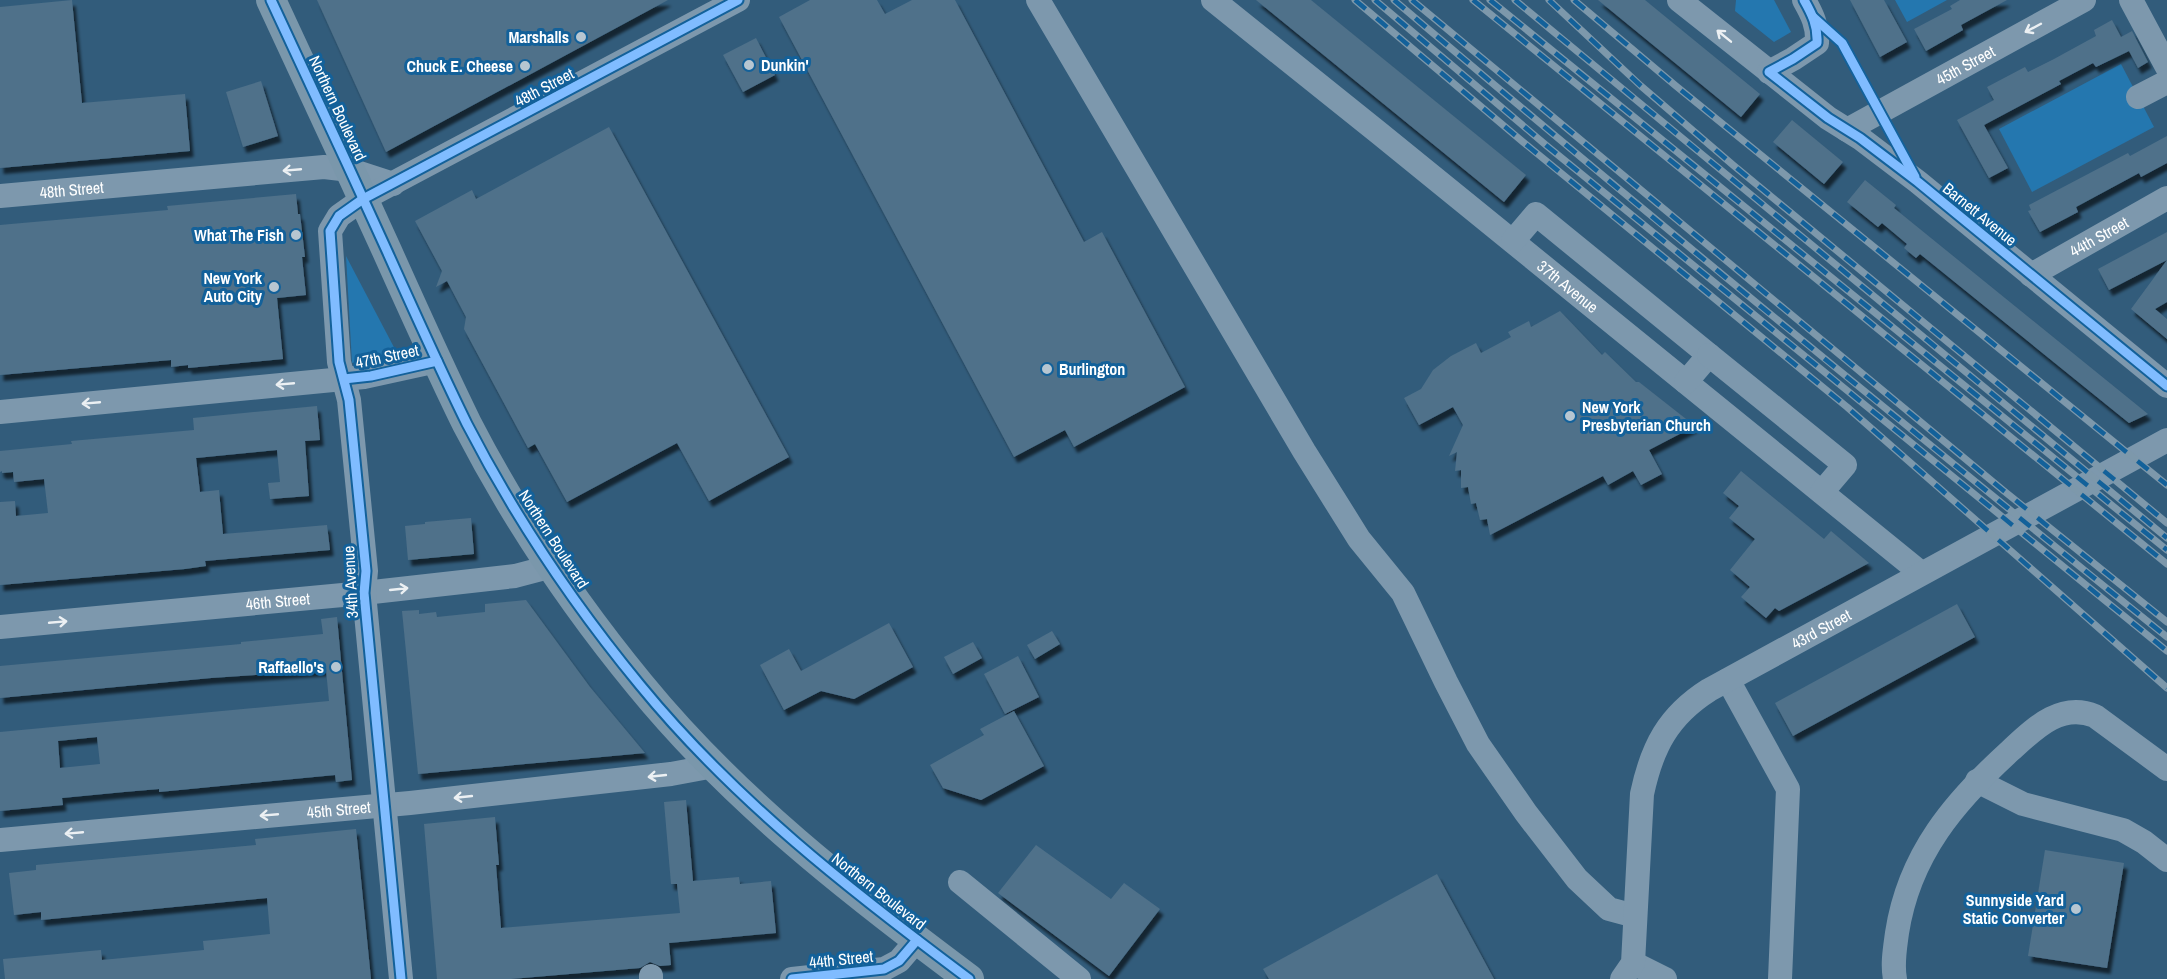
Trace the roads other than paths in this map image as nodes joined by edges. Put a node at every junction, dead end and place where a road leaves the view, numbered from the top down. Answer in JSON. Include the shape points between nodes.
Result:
{"nodes":[{"id":1,"x":272,"y":0,"type":"edge"},
{"id":2,"x":738,"y":0,"type":"edge"},
{"id":3,"x":1038,"y":0,"type":"edge"},
{"id":4,"x":1212,"y":0,"type":"edge"},
{"id":5,"x":1679,"y":0,"type":"edge"},
{"id":6,"x":1804,"y":0,"type":"edge"},
{"id":7,"x":2084,"y":0,"type":"edge"},
{"id":8,"x":2131,"y":0,"type":"edge"},
{"id":9,"x":2167,"y":67,"type":"edge"},
{"id":10,"x":1769,"y":72,"type":"junction"},
{"id":11,"x":2167,"y":82,"type":"edge"},
{"id":12,"x":2139,"y":97,"type":"dead end"},
{"id":13,"x":1847,"y":130,"type":"junction"},
{"id":14,"x":350,"y":171,"type":"junction"},
{"id":15,"x":393,"y":184,"type":"junction"},
{"id":16,"x":0,"y":196,"type":"edge"},
{"id":17,"x":363,"y":200,"type":"junction"},
{"id":18,"x":2166,"y":201,"type":"edge"},
{"id":19,"x":1513,"y":241,"type":"junction"},
{"id":20,"x":2031,"y":275,"type":"junction"},
{"id":21,"x":1709,"y":355,"type":"junction"},
{"id":22,"x":436,"y":360,"type":"junction"},
{"id":23,"x":344,"y":379,"type":"junction"},
{"id":24,"x":1686,"y":382,"type":"junction"},
{"id":25,"x":2167,"y":386,"type":"edge"},
{"id":26,"x":0,"y":411,"type":"edge"},
{"id":27,"x":2167,"y":440,"type":"edge"},
{"id":28,"x":1822,"y":492,"type":"junction"},
{"id":29,"x":553,"y":566,"type":"junction"},
{"id":30,"x":1921,"y":573,"type":"junction"},
{"id":31,"x":364,"y":593,"type":"junction"},
{"id":32,"x":0,"y":627,"type":"edge"},
{"id":33,"x":1728,"y":680,"type":"junction"},
{"id":34,"x":714,"y":766,"type":"junction"},
{"id":35,"x":2167,"y":769,"type":"edge"},
{"id":36,"x":1977,"y":781,"type":"junction"},
{"id":37,"x":384,"y":805,"type":"junction"},
{"id":38,"x":0,"y":840,"type":"edge"},
{"id":39,"x":2167,"y":860,"type":"edge"},
{"id":40,"x":960,"y":882,"type":"dead end"},
{"id":41,"x":1635,"y":924,"type":"junction"},
{"id":42,"x":916,"y":940,"type":"junction"},
{"id":43,"x":1627,"y":971,"type":"edge"},
{"id":44,"x":401,"y":979,"type":"edge"},
{"id":45,"x":792,"y":979,"type":"edge"},
{"id":46,"x":969,"y":979,"type":"edge"},
{"id":47,"x":1079,"y":979,"type":"edge"},
{"id":48,"x":1665,"y":979,"type":"edge"},
{"id":49,"x":1779,"y":979,"type":"edge"},
{"id":50,"x":1895,"y":979,"type":"edge"}],
"edges":[{"from":1,"to":14,"type":"main road","name":"Northern Boulevard"},
{"from":2,"to":15,"type":"street","name":"48th Street"},
{"from":3,"to":41,"type":"street","via":[[1304,452],[1359,539],[1403,593],[1478,744],[1576,879],[1609,909]]},
{"from":4,"to":19,"type":"street","name":"37th Avenue"},
{"from":10,"to":5,"type":"street","name":"Barnett Avenue","one_way":true},
{"from":6,"to":10,"type":"street","via":[[1818,32],[1817,43]]},
{"from":7,"to":13,"type":"street","name":"45th Street","one_way":true},
{"from":8,"to":9,"type":"street"},
{"from":10,"to":13,"type":"street","name":"Barnett Avenue"},
{"from":11,"to":12,"type":"street"},
{"from":13,"to":20,"type":"street","name":"Barnett Avenue","via":[[1918,182]]},
{"from":14,"to":15,"type":"street","name":"48th Street"},
{"from":14,"to":16,"type":"street","name":"48th Street","one_way":true,"via":[[306,168]]},
{"from":14,"to":17,"type":"main road","name":"Northern Boulevard"},
{"from":15,"to":17,"type":"street","name":"48th Street"},
{"from":17,"to":22,"type":"main road","name":"Northern Boulevard"},
{"from":17,"to":23,"type":"street","name":"34th Avenue","via":[[339,216],[330,231],[339,362]]},
{"from":18,"to":20,"type":"street","name":"44th Street"},
{"from":19,"to":21,"type":"street","via":[[1536,214]]},
{"from":19,"to":24,"type":"street","name":"37th Avenue"},
{"from":20,"to":25,"type":"street","name":"Barnett Avenue"},
{"from":21,"to":24,"type":"street"},
{"from":21,"to":28,"type":"street","via":[[1845,465]]},
{"from":22,"to":23,"type":"street","name":"47th Street"},
{"from":22,"to":29,"type":"main road","name":"Northern Boulevard","via":[[485,456]]},
{"from":23,"to":26,"type":"street","name":"47th Street","one_way":true},
{"from":23,"to":31,"type":"street","name":"34th Avenue","via":[[365,560]]},
{"from":24,"to":28,"type":"street","name":"37th Avenue"},
{"from":27,"to":30,"type":"street","name":"43rd Street"},
{"from":28,"to":30,"type":"street","name":"37th Avenue"},
{"from":31,"to":29,"type":"street","name":"46th Street","one_way":true,"via":[[515,576]]},
{"from":29,"to":34,"type":"main road","name":"Northern Boulevard","via":[[641,686]]},
{"from":30,"to":33,"type":"street","name":"43rd Street"},
{"from":32,"to":31,"type":"street","name":"46th Street","one_way":true},
{"from":31,"to":37,"type":"street","name":"34th Avenue"},
{"from":33,"to":41,"type":"street","name":"43rd Street","via":[[1679,713],[1653,752],[1642,794]]},
{"from":33,"to":49,"type":"street","via":[[1788,789]]},
{"from":34,"to":37,"type":"street","name":"45th Street","one_way":true},
{"from":34,"to":42,"type":"main road","name":"Northern Boulevard","via":[[813,859]]},
{"from":35,"to":36,"type":"street","via":[[2095,716],[2075,712],[2059,714],[2042,723]]},
{"from":36,"to":39,"type":"street","via":[[2024,804],[2123,830]]},
{"from":36,"to":50,"type":"street","via":[[1940,826],[1912,879],[1895,946]]},
{"from":37,"to":38,"type":"street","name":"45th Street","one_way":true},
{"from":37,"to":44,"type":"street","name":"34th Avenue"},
{"from":40,"to":47,"type":"street"},
{"from":41,"to":43,"type":"street","name":"43rd Street"},
{"from":42,"to":45,"type":"street","name":"44th Street","via":[[899,961],[884,969]]},
{"from":42,"to":46,"type":"main road","name":"Northern Boulevard"},
{"from":43,"to":48,"type":"street"}]}
